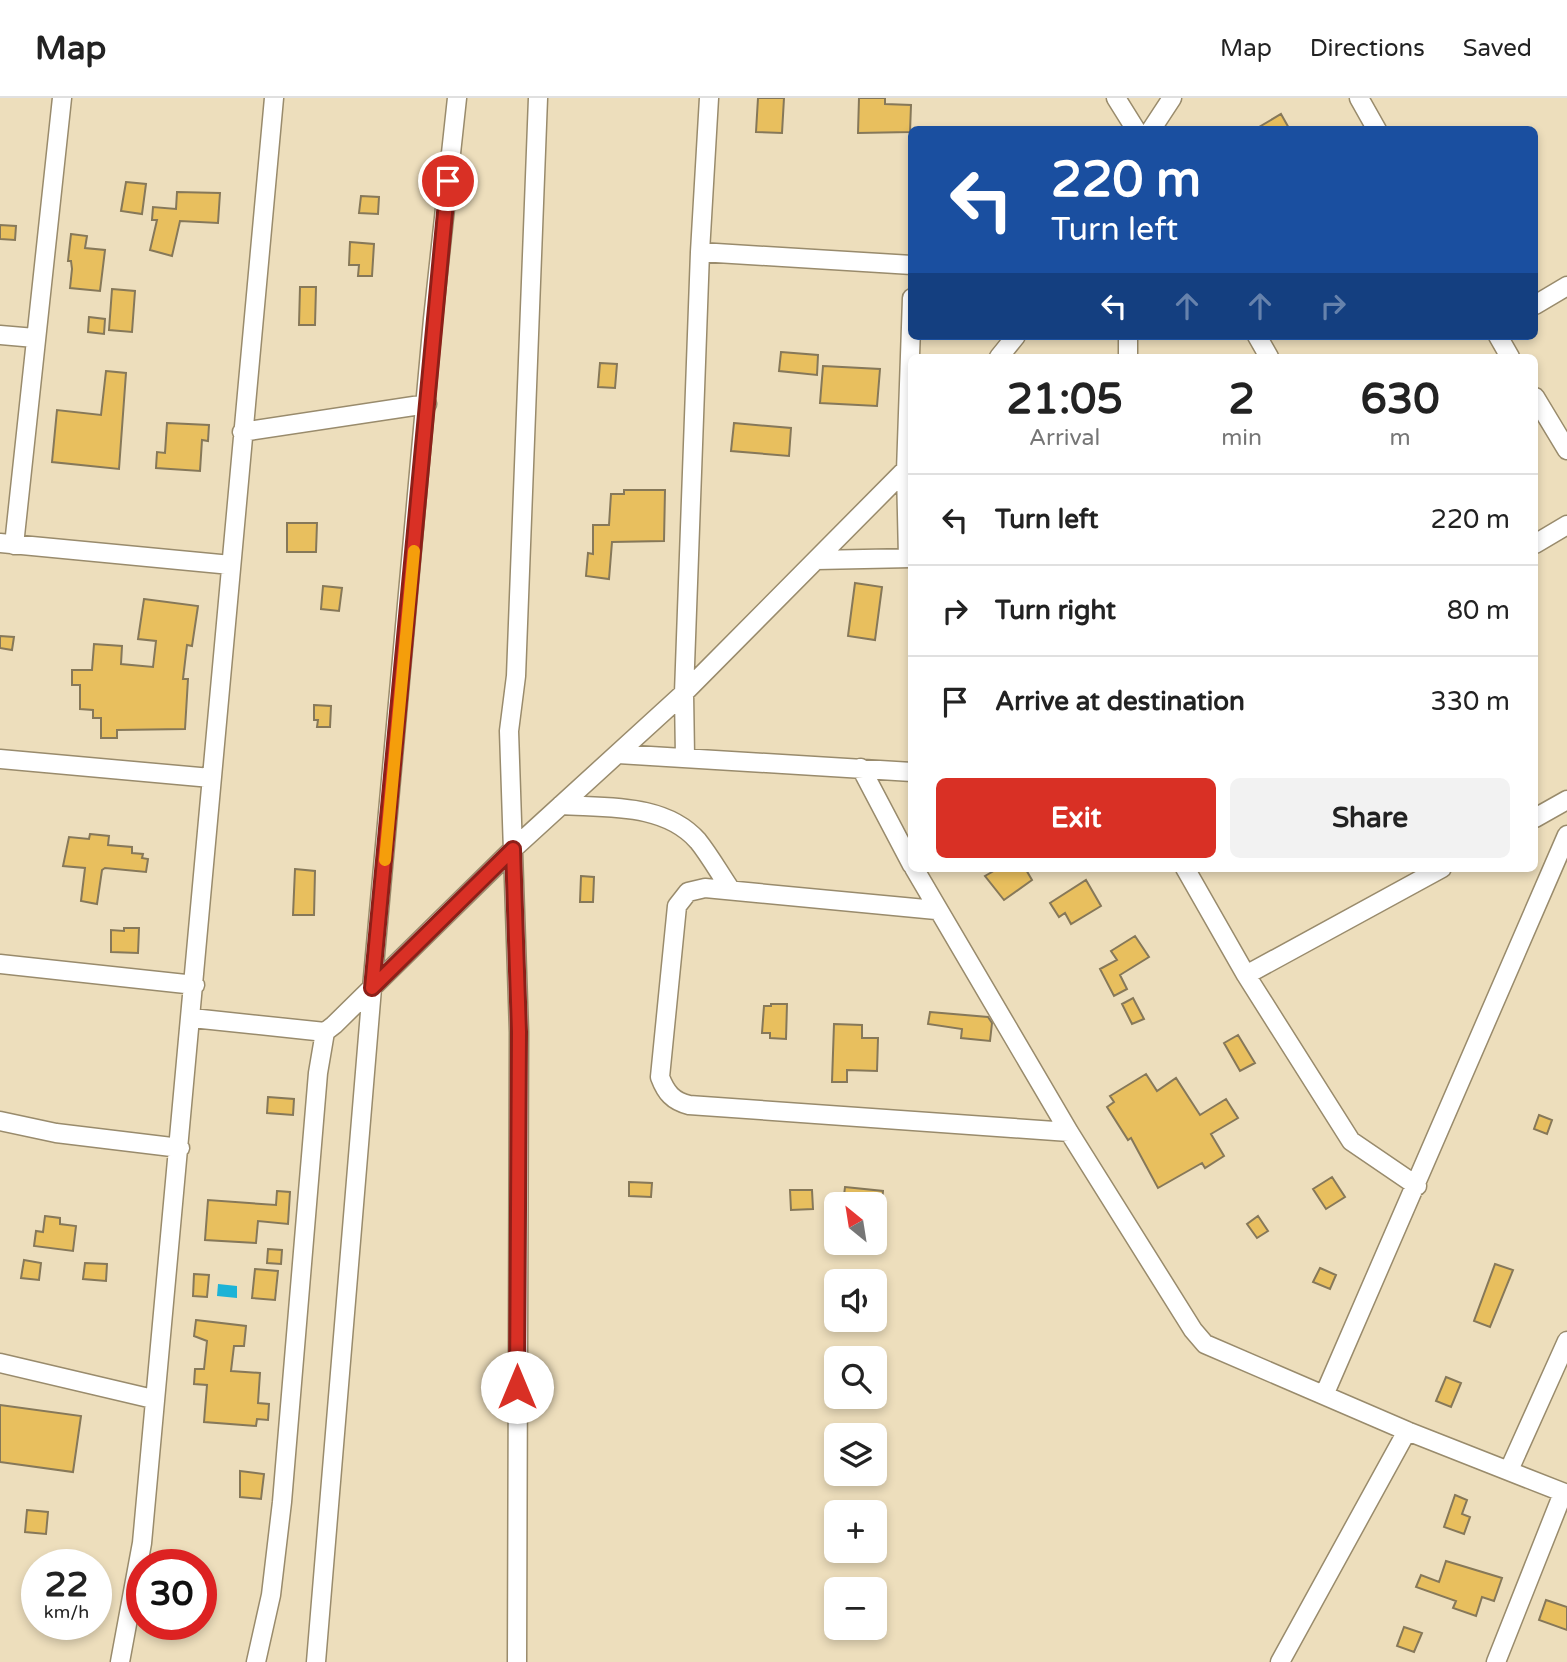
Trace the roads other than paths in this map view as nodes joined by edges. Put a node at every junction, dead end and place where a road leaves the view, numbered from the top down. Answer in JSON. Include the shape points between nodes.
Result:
{"nodes":[{"id":1,"x":61,"y":98,"type":"edge"},
{"id":2,"x":274,"y":98,"type":"edge"},
{"id":3,"x":457,"y":98,"type":"edge"},
{"id":4,"x":538,"y":98,"type":"edge"},
{"id":5,"x":709,"y":98,"type":"edge"},
{"id":6,"x":1116,"y":98,"type":"edge"},
{"id":7,"x":1172,"y":98,"type":"edge"},
{"id":8,"x":1359,"y":98,"type":"edge"},
{"id":9,"x":1134,"y":126,"type":"edge"},
{"id":10,"x":1154,"y":126,"type":"edge"},
{"id":11,"x":1375,"y":126,"type":"edge"},
{"id":12,"x":700,"y":252,"type":"junction"},
{"id":13,"x":908,"y":265,"type":"edge"},
{"id":14,"x":1567,"y":286,"type":"edge"},
{"id":15,"x":1538,"y":303,"type":"edge"},
{"id":16,"x":0,"y":335,"type":"edge"},
{"id":17,"x":35,"y":338,"type":"junction"},
{"id":18,"x":1013,"y":340,"type":"edge"},
{"id":19,"x":1001,"y":354,"type":"edge"},
{"id":20,"x":1538,"y":402,"type":"edge"},
{"id":21,"x":427,"y":404,"type":"junction"},
{"id":22,"x":242,"y":432,"type":"junction"},
{"id":23,"x":1567,"y":450,"type":"edge"},
{"id":24,"x":908,"y":468,"type":"edge"},
{"id":25,"x":1567,"y":525,"type":"edge"},
{"id":26,"x":1538,"y":542,"type":"edge"},
{"id":27,"x":7,"y":544,"type":"edge"},
{"id":28,"x":908,"y":558,"type":"edge"},
{"id":29,"x":816,"y":560,"type":"junction"},
{"id":30,"x":231,"y":565,"type":"junction"},
{"id":31,"x":684,"y":693,"type":"junction"},
{"id":32,"x":618,"y":754,"type":"junction"},
{"id":33,"x":685,"y":757,"type":"junction"},
{"id":34,"x":0,"y":759,"type":"edge"},
{"id":35,"x":861,"y":768,"type":"junction"},
{"id":36,"x":908,"y":772,"type":"edge"},
{"id":37,"x":211,"y":778,"type":"junction"},
{"id":38,"x":1567,"y":800,"type":"edge"},
{"id":39,"x":561,"y":805,"type":"junction"},
{"id":40,"x":1538,"y":816,"type":"edge"},
{"id":41,"x":1567,"y":835,"type":"edge"},
{"id":42,"x":513,"y":849,"type":"junction"},
{"id":43,"x":908,"y":857,"type":"edge"},
{"id":44,"x":916,"y":872,"type":"edge"},
{"id":45,"x":1187,"y":872,"type":"edge"},
{"id":46,"x":1435,"y":872,"type":"edge"},
{"id":47,"x":732,"y":890,"type":"junction"},
{"id":48,"x":936,"y":910,"type":"junction"},
{"id":49,"x":0,"y":964,"type":"edge"},
{"id":50,"x":1246,"y":975,"type":"junction"},
{"id":51,"x":195,"y":985,"type":"junction"},
{"id":52,"x":372,"y":988,"type":"junction"},
{"id":53,"x":192,"y":1018,"type":"junction"},
{"id":54,"x":325,"y":1032,"type":"junction"},
{"id":55,"x":0,"y":1121,"type":"edge"},
{"id":56,"x":1069,"y":1132,"type":"junction"},
{"id":57,"x":180,"y":1148,"type":"junction"},
{"id":58,"x":1417,"y":1186,"type":"junction"},
{"id":59,"x":1567,"y":1341,"type":"edge"},
{"id":60,"x":0,"y":1363,"type":"edge"},
{"id":61,"x":1325,"y":1393,"type":"junction"},
{"id":62,"x":153,"y":1399,"type":"junction"},
{"id":63,"x":1407,"y":1431,"type":"junction"},
{"id":64,"x":1509,"y":1470,"type":"junction"},
{"id":65,"x":1565,"y":1493,"type":"edge"},
{"id":66,"x":120,"y":1662,"type":"edge"},
{"id":67,"x":256,"y":1662,"type":"edge"},
{"id":68,"x":316,"y":1662,"type":"edge"},
{"id":69,"x":517,"y":1662,"type":"edge"},
{"id":70,"x":1280,"y":1662,"type":"edge"},
{"id":71,"x":1496,"y":1662,"type":"edge"}],
"edges":[{"from":1,"to":17,"type":"street"},
{"from":2,"to":22,"type":"street"},
{"from":3,"to":21,"type":"street"},
{"from":4,"to":42,"type":"street","via":[[517,650],[509,732]]},
{"from":5,"to":12,"type":"street"},
{"from":6,"to":9,"type":"street"},
{"from":7,"to":10,"type":"street"},
{"from":8,"to":11,"type":"street"},
{"from":12,"to":13,"type":"street"},
{"from":12,"to":31,"type":"street"},
{"from":14,"to":15,"type":"street"},
{"from":16,"to":17,"type":"street"},
{"from":17,"to":27,"type":"street"},
{"from":18,"to":19,"type":"street"},
{"from":20,"to":23,"type":"street"},
{"from":21,"to":22,"type":"street"},
{"from":21,"to":52,"type":"street"},
{"from":22,"to":30,"type":"street"},
{"from":24,"to":29,"type":"street"},
{"from":25,"to":26,"type":"street"},
{"from":27,"to":30,"type":"street"},
{"from":28,"to":29,"type":"street"},
{"from":29,"to":31,"type":"street"},
{"from":30,"to":37,"type":"street"},
{"from":31,"to":32,"type":"street"},
{"from":31,"to":33,"type":"street"},
{"from":32,"to":33,"type":"street"},
{"from":32,"to":39,"type":"street"},
{"from":33,"to":35,"type":"street"},
{"from":34,"to":37,"type":"street"},
{"from":35,"to":36,"type":"street"},
{"from":35,"to":43,"type":"street"},
{"from":37,"to":51,"type":"street"},
{"from":38,"to":40,"type":"street"},
{"from":39,"to":42,"type":"street"},
{"from":39,"to":47,"type":"street","via":[[646,812],[668,820],[697,841]]},
{"from":41,"to":58,"type":"street"},
{"from":42,"to":52,"type":"street"},
{"from":42,"to":69,"type":"street","via":[[519,1032]]},
{"from":44,"to":48,"type":"street"},
{"from":45,"to":50,"type":"street"},
{"from":46,"to":50,"type":"street"},
{"from":47,"to":48,"type":"street"},
{"from":47,"to":56,"type":"street","via":[[696,888],[677,906],[660,1077],[678,1102]]},
{"from":48,"to":56,"type":"street"},
{"from":49,"to":51,"type":"street"},
{"from":50,"to":58,"type":"street","via":[[1354,1144]]},
{"from":51,"to":53,"type":"street"},
{"from":52,"to":54,"type":"street"},
{"from":52,"to":68,"type":"street"},
{"from":53,"to":54,"type":"street"},
{"from":53,"to":57,"type":"street"},
{"from":54,"to":67,"type":"street","via":[[282,1502],[271,1595]]},
{"from":55,"to":57,"type":"street","via":[[56,1133]]},
{"from":56,"to":61,"type":"street","via":[[1205,1344]]},
{"from":57,"to":62,"type":"street"},
{"from":58,"to":61,"type":"street"},
{"from":59,"to":64,"type":"street"},
{"from":60,"to":62,"type":"street"},
{"from":61,"to":63,"type":"street"},
{"from":62,"to":66,"type":"street","via":[[142,1543]]},
{"from":63,"to":64,"type":"street"},
{"from":63,"to":70,"type":"street"},
{"from":64,"to":65,"type":"street"},
{"from":65,"to":71,"type":"street"}]}
